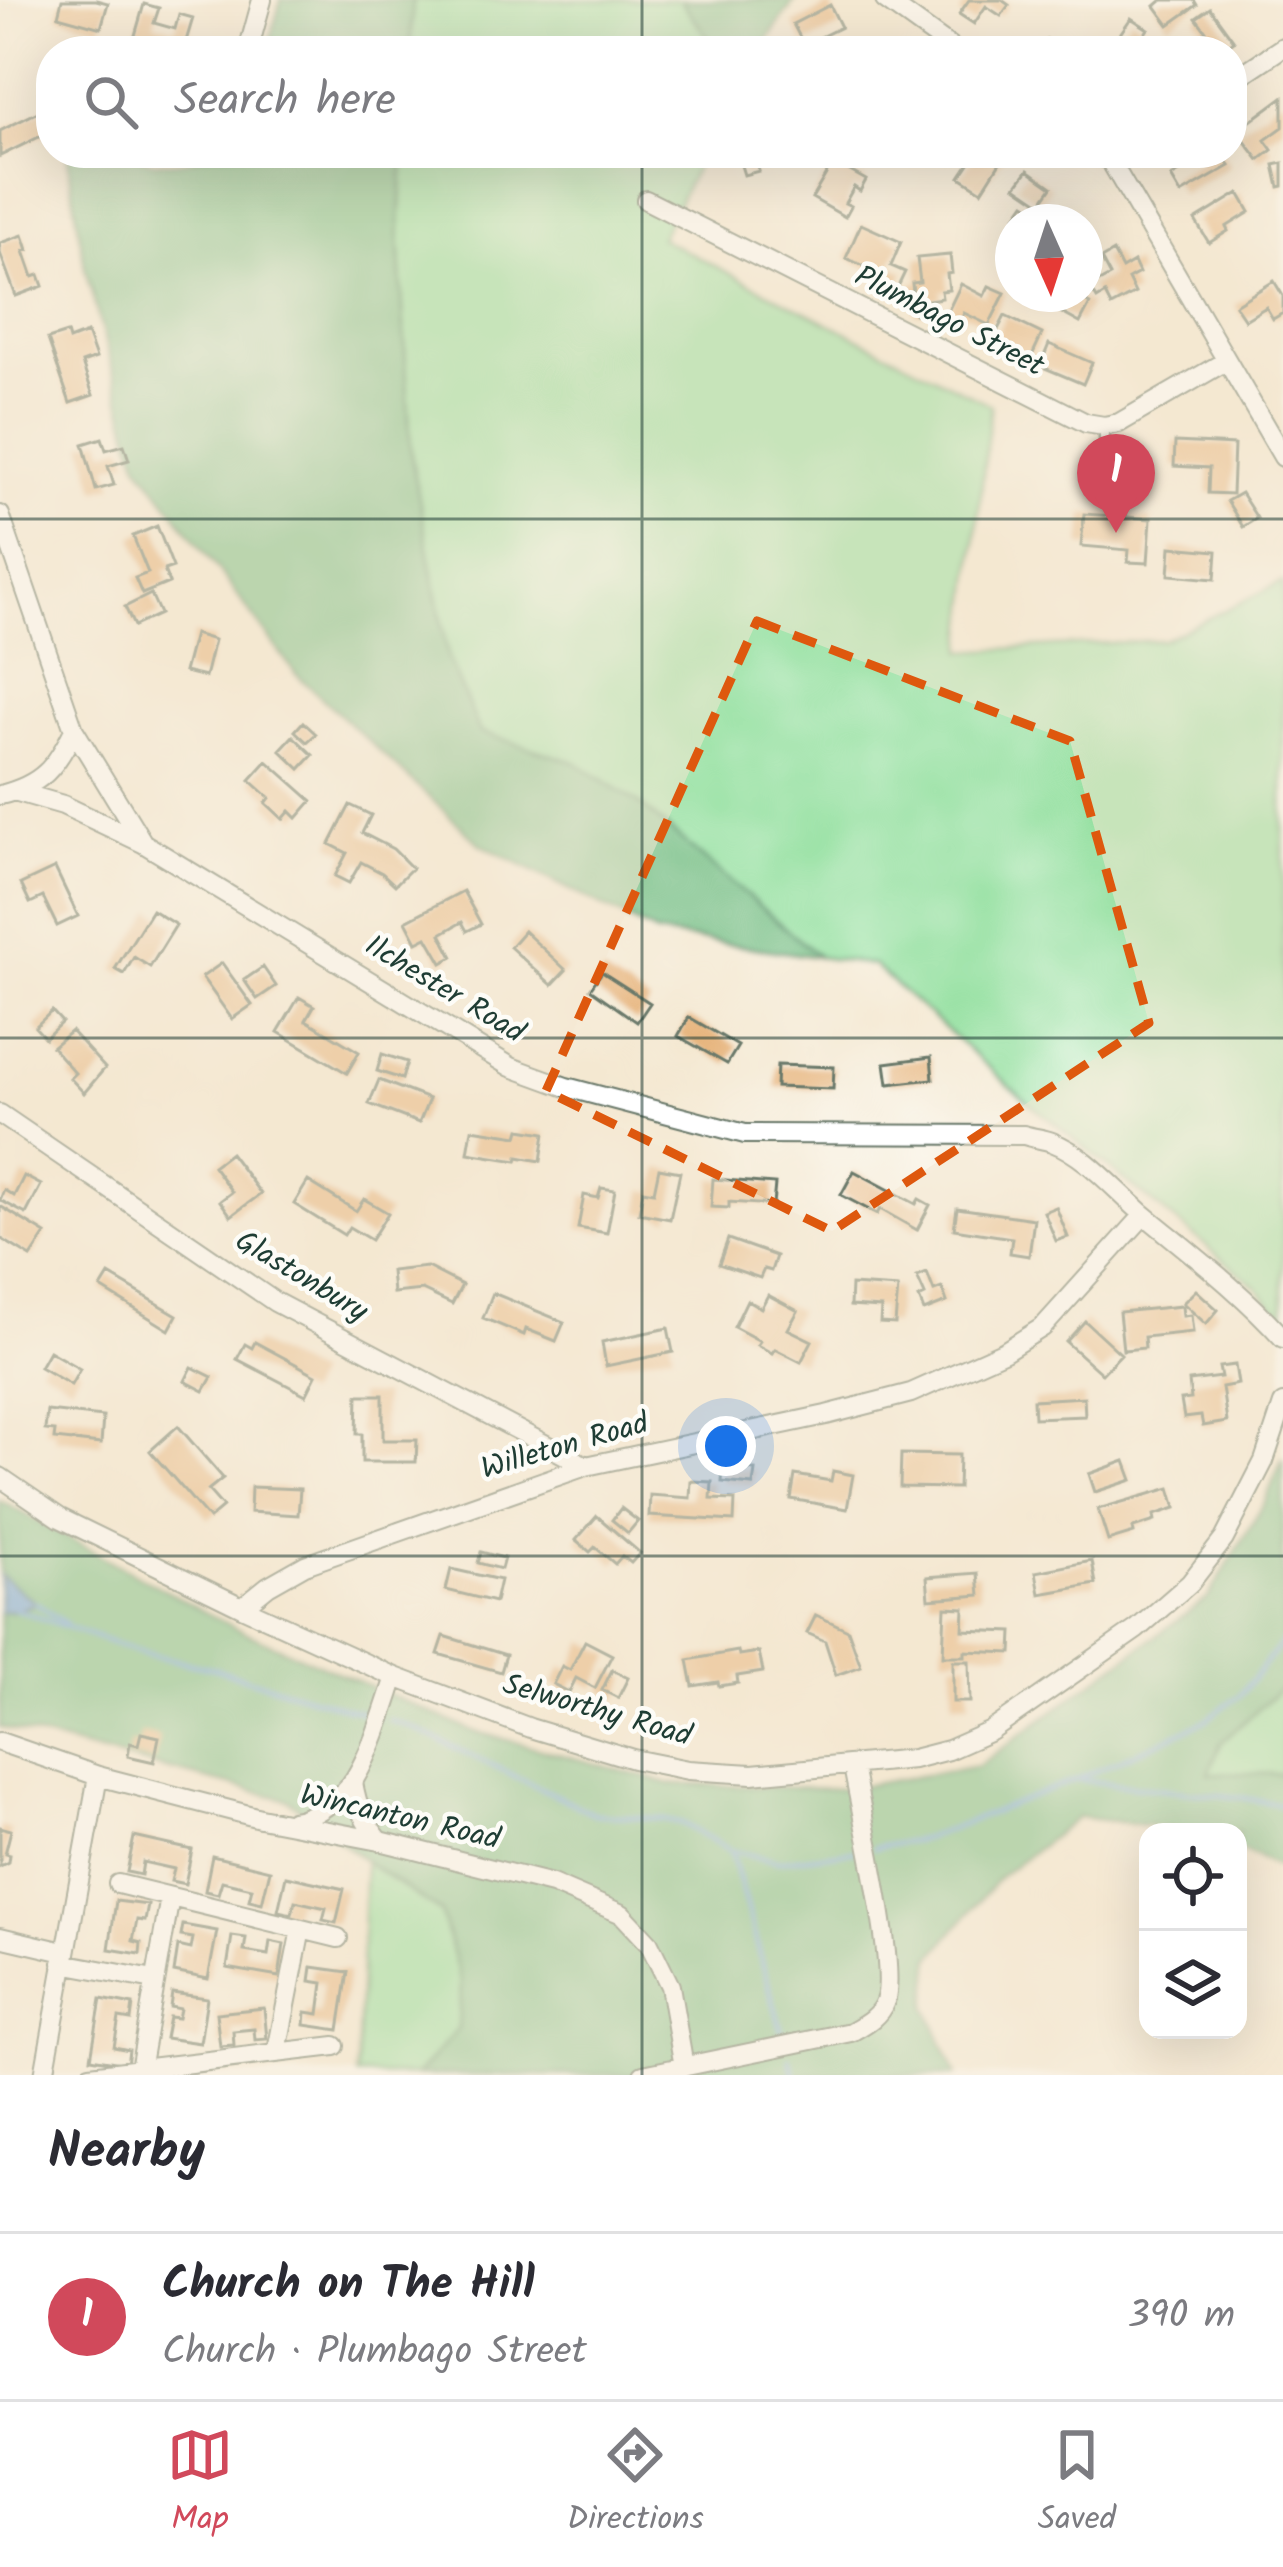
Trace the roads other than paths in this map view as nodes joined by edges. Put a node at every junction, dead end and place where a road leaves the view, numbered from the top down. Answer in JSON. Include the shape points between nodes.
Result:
{"nodes":[{"id":1,"x":262,"y":0,"type":"edge"},
{"id":2,"x":884,"y":0,"type":"edge"},
{"id":3,"x":252,"y":36,"type":"edge"},
{"id":4,"x":935,"y":36,"type":"edge"},
{"id":5,"x":1283,"y":46,"type":"edge"},
{"id":6,"x":1247,"y":71,"type":"edge"},
{"id":7,"x":1118,"y":168,"type":"edge"},
{"id":8,"x":646,"y":200,"type":"dead end"},
{"id":9,"x":1226,"y":361,"type":"junction"},
{"id":10,"x":1104,"y":426,"type":"junction"},
{"id":11,"x":1283,"y":457,"type":"edge"},
{"id":12,"x":1138,"y":484,"type":"dead end"},
{"id":13,"x":0,"y":515,"type":"edge"},
{"id":14,"x":74,"y":730,"type":"junction"},
{"id":15,"x":7,"y":793,"type":"edge"},
{"id":16,"x":143,"y":843,"type":"junction"},
{"id":17,"x":0,"y":1114,"type":"edge"},
{"id":18,"x":1144,"y":1215,"type":"junction"},
{"id":19,"x":1283,"y":1338,"type":"edge"},
{"id":20,"x":1283,"y":1404,"type":"edge"},
{"id":21,"x":586,"y":1466,"type":"junction"},
{"id":22,"x":0,"y":1478,"type":"edge"},
{"id":23,"x":242,"y":1607,"type":"junction"},
{"id":24,"x":395,"y":1677,"type":"junction"},
{"id":25,"x":0,"y":1742,"type":"edge"},
{"id":26,"x":853,"y":1766,"type":"junction"},
{"id":27,"x":98,"y":1775,"type":"junction"},
{"id":28,"x":353,"y":1782,"type":"junction"},
{"id":29,"x":280,"y":1822,"type":"junction"},
{"id":30,"x":380,"y":1841,"type":"junction"},
{"id":31,"x":118,"y":1884,"type":"dead end"},
{"id":32,"x":170,"y":1897,"type":"junction"},
{"id":33,"x":301,"y":1929,"type":"junction"},
{"id":34,"x":0,"y":1937,"type":"edge"},
{"id":35,"x":338,"y":1938,"type":"dead end"},
{"id":36,"x":63,"y":1958,"type":"junction"},
{"id":37,"x":154,"y":1980,"type":"junction"},
{"id":38,"x":335,"y":2046,"type":"dead end"},
{"id":39,"x":277,"y":2051,"type":"junction"},
{"id":40,"x":684,"y":2066,"type":"junction"},
{"id":41,"x":140,"y":2070,"type":"junction"},
{"id":42,"x":44,"y":2075,"type":"edge"},
{"id":43,"x":90,"y":2075,"type":"edge"},
{"id":44,"x":643,"y":2075,"type":"edge"}],
"edges":[{"from":1,"to":3,"type":"street"},
{"from":2,"to":4,"type":"street"},
{"from":5,"to":6,"type":"street"},
{"from":7,"to":9,"type":"street"},
{"from":8,"to":10,"type":"street","name":"Plumbago Street","via":[[1070,417]]},
{"from":9,"to":10,"type":"street"},
{"from":9,"to":11,"type":"street"},
{"from":10,"to":12,"type":"lane","via":[[1107,467],[1121,482]]},
{"from":13,"to":14,"type":"street","name":"Ilchester Road"},
{"from":14,"to":15,"type":"street","via":[[45,775]]},
{"from":14,"to":16,"type":"street","name":"Ilchester Road"},
{"from":15,"to":16,"type":"street","via":[[63,805]]},
{"from":16,"to":18,"type":"street","name":"Ilchester Road","via":[[511,1067],[745,1135],[1024,1135],[1080,1160]]},
{"from":17,"to":21,"type":"street","name":"Glastonbury","via":[[274,1302]]},
{"from":18,"to":19,"type":"street"},
{"from":18,"to":21,"type":"street","name":"Willeton Road","via":[[1043,1327],[1005,1351],[910,1393]]},
{"from":20,"to":26,"type":"street","name":"Selworthy Road","via":[[1224,1539],[1190,1583],[1137,1629],[992,1731],[913,1759]]},
{"from":21,"to":23,"type":"street","name":"Willeton Road","via":[[305,1564]]},
{"from":22,"to":23,"type":"street","name":"Selworthy Road","via":[[61,1518]]},
{"from":23,"to":24,"type":"street","name":"Selworthy Road"},
{"from":24,"to":26,"type":"street","name":"Selworthy Road","via":[[530,1728],[688,1770]]},
{"from":24,"to":28,"type":"street"},
{"from":25,"to":27,"type":"street","name":"Wincanton Road"},
{"from":26,"to":40,"type":"street","via":[[889,1983],[885,2002],[851,2032]]},
{"from":27,"to":29,"type":"street","name":"Wincanton Road"},
{"from":27,"to":36,"type":"street"},
{"from":28,"to":29,"type":"street","via":[[303,1820]]},
{"from":28,"to":30,"type":"street","via":[[364,1822]]},
{"from":29,"to":30,"type":"street","name":"Wincanton Road"},
{"from":30,"to":40,"type":"street","name":"Wincanton Road","via":[[552,1884],[622,1914],[649,1943],[670,1986]]},
{"from":31,"to":32,"type":"street"},
{"from":32,"to":33,"type":"street"},
{"from":32,"to":37,"type":"street"},
{"from":33,"to":35,"type":"street"},
{"from":33,"to":39,"type":"street"},
{"from":34,"to":36,"type":"street"},
{"from":36,"to":37,"type":"street"},
{"from":36,"to":42,"type":"street"},
{"from":37,"to":41,"type":"street"},
{"from":38,"to":39,"type":"street"},
{"from":39,"to":41,"type":"street"},
{"from":40,"to":44,"type":"street"},
{"from":41,"to":43,"type":"street"}]}
